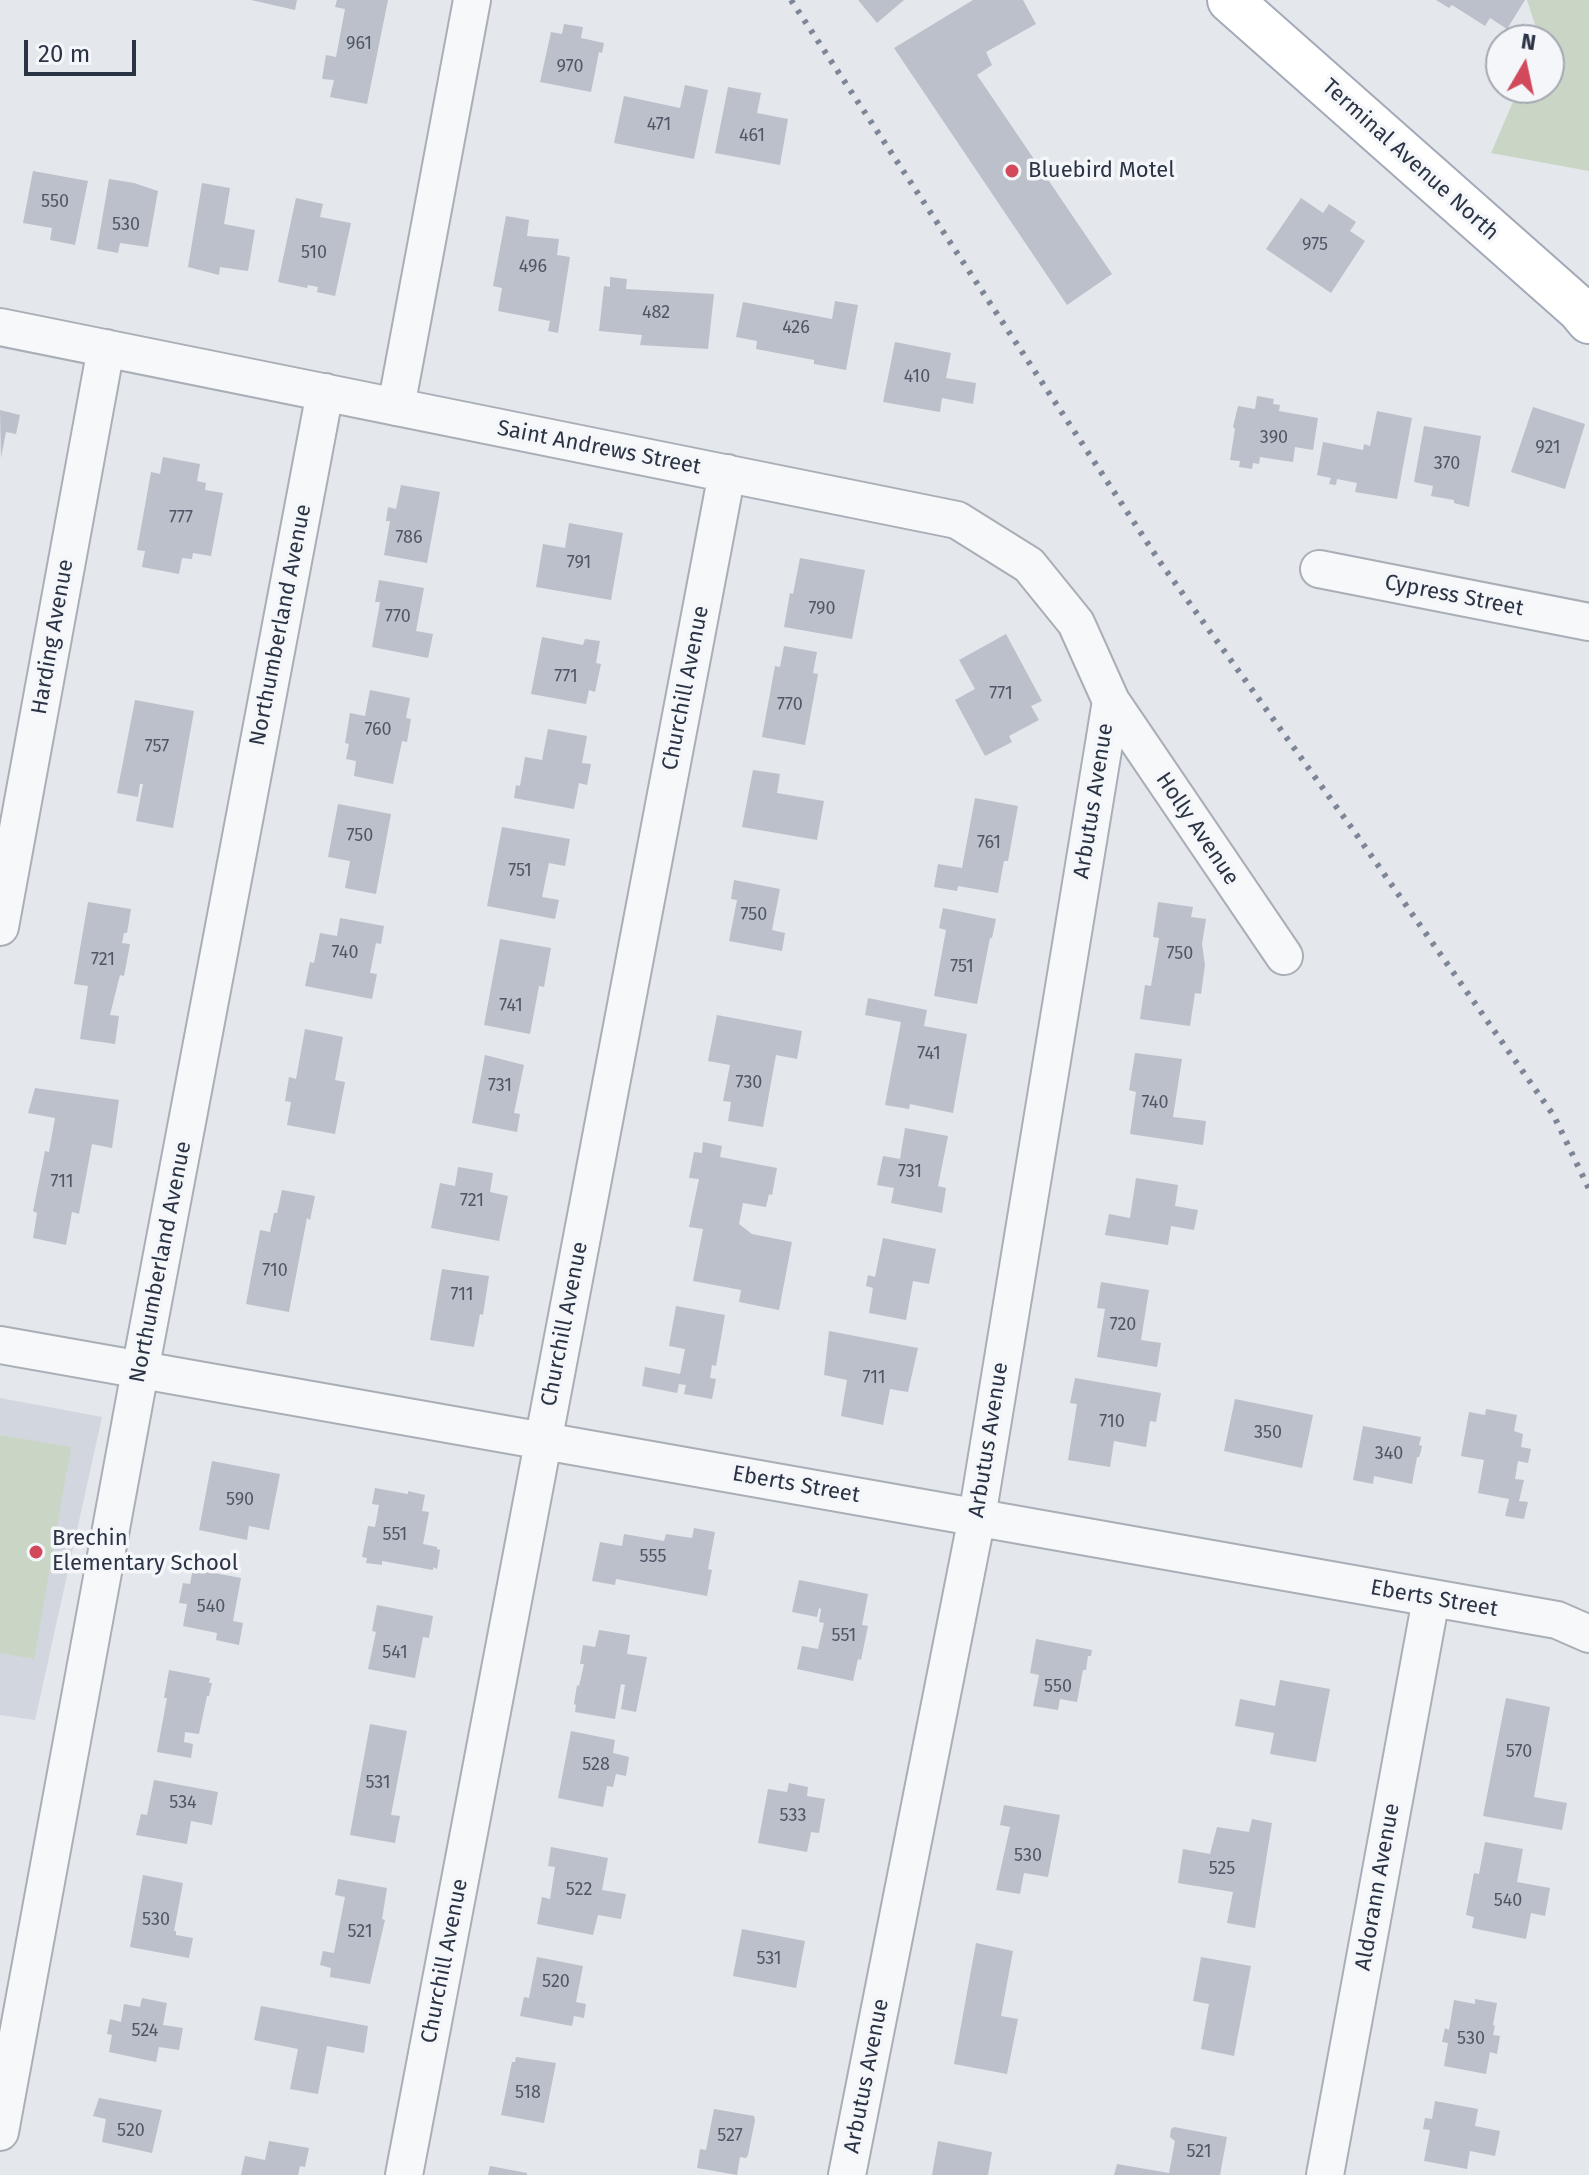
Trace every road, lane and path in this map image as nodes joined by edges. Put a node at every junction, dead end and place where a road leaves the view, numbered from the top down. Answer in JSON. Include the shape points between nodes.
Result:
{"nodes":[{"id":1,"x":472,"y":0,"type":"edge"},
{"id":2,"x":1230,"y":0,"type":"edge"},
{"id":3,"x":1589,"y":321,"type":"edge"},
{"id":4,"x":0,"y":327,"type":"edge"},
{"id":5,"x":106,"y":348,"type":"junction"},
{"id":6,"x":325,"y":392,"type":"junction"},
{"id":7,"x":396,"y":407,"type":"junction"},
{"id":8,"x":727,"y":473,"type":"junction"},
{"id":9,"x":1319,"y":569,"type":"dead end"},
{"id":10,"x":1589,"y":622,"type":"edge"},
{"id":11,"x":1111,"y":701,"type":"junction"},
{"id":12,"x":0,"y":927,"type":"edge"},
{"id":13,"x":1284,"y":956,"type":"dead end"},
{"id":14,"x":0,"y":1345,"type":"edge"},
{"id":15,"x":140,"y":1371,"type":"junction"},
{"id":16,"x":543,"y":1440,"type":"junction"},
{"id":17,"x":977,"y":1517,"type":"junction"},
{"id":18,"x":1431,"y":1599,"type":"junction"},
{"id":19,"x":1589,"y":1634,"type":"edge"},
{"id":20,"x":0,"y":2132,"type":"edge"},
{"id":21,"x":404,"y":2175,"type":"edge"},
{"id":22,"x":847,"y":2175,"type":"edge"},
{"id":23,"x":1325,"y":2175,"type":"edge"}],
"edges":[{"from":1,"to":7,"type":"street"},
{"from":2,"to":3,"type":"main road","name":"Terminal Avenue North"},
{"from":4,"to":5,"type":"street","name":"Saint Andrews Street"},
{"from":5,"to":6,"type":"street","name":"Saint Andrews Street"},
{"from":5,"to":12,"type":"street","name":"Harding Avenue"},
{"from":6,"to":7,"type":"street","name":"Saint Andrews Street"},
{"from":6,"to":15,"type":"street","name":"Northumberland Avenue"},
{"from":7,"to":8,"type":"street","name":"Saint Andrews Street"},
{"from":8,"to":11,"type":"street","name":"Saint Andrews Street","via":[[957,520],[1029,565],[1076,623]]},
{"from":8,"to":16,"type":"street","name":"Churchill Avenue"},
{"from":9,"to":10,"type":"street","name":"Cypress Street"},
{"from":11,"to":13,"type":"street","name":"Holly Avenue"},
{"from":11,"to":17,"type":"street","name":"Arbutus Avenue"},
{"from":14,"to":15,"type":"street","name":"Eberts Street"},
{"from":15,"to":16,"type":"street","name":"Eberts Street"},
{"from":15,"to":20,"type":"street","name":"Northumberland Avenue"},
{"from":16,"to":17,"type":"street","name":"Eberts Street"},
{"from":16,"to":21,"type":"street","name":"Churchill Avenue"},
{"from":17,"to":18,"type":"street","name":"Eberts Street"},
{"from":17,"to":22,"type":"street","name":"Arbutus Avenue"},
{"from":18,"to":19,"type":"street","name":"Eberts Street","via":[[1557,1620]]},
{"from":18,"to":23,"type":"street","name":"Aldorann Avenue"}]}
